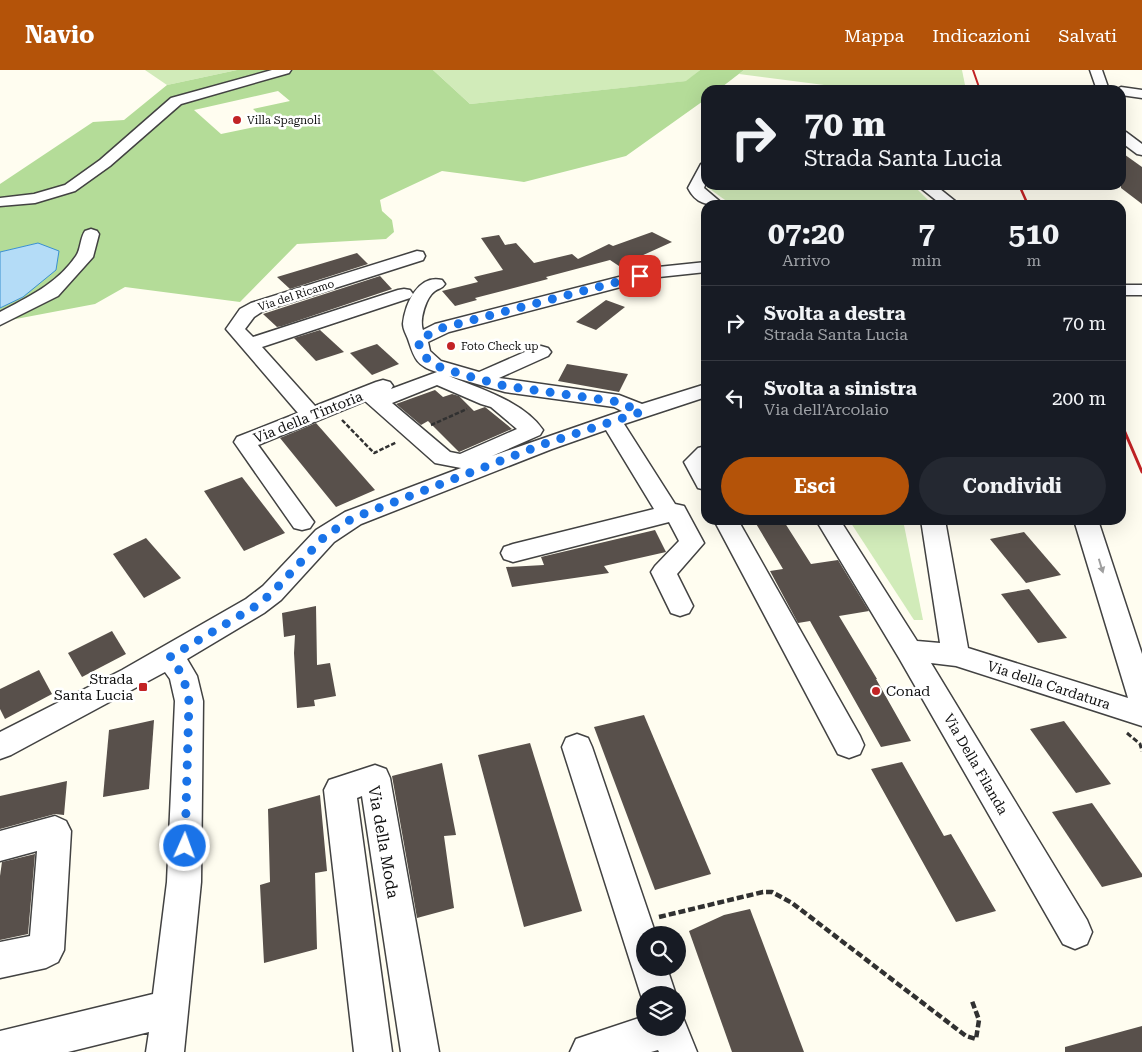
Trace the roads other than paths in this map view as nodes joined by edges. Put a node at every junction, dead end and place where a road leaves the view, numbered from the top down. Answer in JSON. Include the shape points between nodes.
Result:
{"nodes":[{"id":1,"x":285,"y":70,"type":"edge"},
{"id":2,"x":1096,"y":70,"type":"edge"},
{"id":3,"x":1102,"y":85,"type":"edge"},
{"id":4,"x":1126,"y":92,"type":"edge"},
{"id":5,"x":1142,"y":94,"type":"edge"},
{"id":6,"x":1126,"y":139,"type":"edge"},
{"id":7,"x":1142,"y":151,"type":"edge"},
{"id":8,"x":701,"y":178,"type":"edge"},
{"id":9,"x":932,"y":190,"type":"edge"},
{"id":10,"x":709,"y":200,"type":"edge"},
{"id":11,"x":946,"y":200,"type":"edge"},
{"id":12,"x":0,"y":202,"type":"edge"},
{"id":13,"x":91,"y":234,"type":"dead end"},
{"id":14,"x":417,"y":256,"type":"dead end"},
{"id":15,"x":701,"y":267,"type":"edge"},
{"id":16,"x":436,"y":284,"type":"dead end"},
{"id":17,"x":1126,"y":290,"type":"edge"},
{"id":18,"x":1142,"y":290,"type":"edge"},
{"id":19,"x":404,"y":294,"type":"dead end"},
{"id":20,"x":0,"y":319,"type":"edge"},
{"id":21,"x":418,"y":340,"type":"junction"},
{"id":22,"x":250,"y":345,"type":"junction"},
{"id":23,"x":541,"y":352,"type":"dead end"},
{"id":24,"x":434,"y":365,"type":"junction"},
{"id":25,"x":479,"y":379,"type":"junction"},
{"id":26,"x":701,"y":392,"type":"edge"},
{"id":27,"x":373,"y":397,"type":"junction"},
{"id":28,"x":321,"y":411,"type":"junction"},
{"id":29,"x":641,"y":412,"type":"junction"},
{"id":30,"x":612,"y":422,"type":"junction"},
{"id":31,"x":701,"y":457,"type":"edge"},
{"id":32,"x":701,"y":473,"type":"edge"},
{"id":33,"x":669,"y":514,"type":"junction"},
{"id":34,"x":302,"y":522,"type":"dead end"},
{"id":35,"x":729,"y":525,"type":"edge"},
{"id":36,"x":831,"y":525,"type":"edge"},
{"id":37,"x":934,"y":525,"type":"edge"},
{"id":38,"x":1088,"y":525,"type":"edge"},
{"id":39,"x":513,"y":553,"type":"dead end"},
{"id":40,"x":680,"y":606,"type":"dead end"},
{"id":41,"x":909,"y":651,"type":"junction"},
{"id":42,"x":956,"y":655,"type":"junction"},
{"id":43,"x":170,"y":657,"type":"junction"},
{"id":44,"x":1142,"y":698,"type":"edge"},
{"id":45,"x":1142,"y":714,"type":"edge"},
{"id":46,"x":849,"y":745,"type":"dead end"},
{"id":47,"x":0,"y":746,"type":"edge"},
{"id":48,"x":577,"y":747,"type":"dead end"},
{"id":49,"x":0,"y":846,"type":"edge"},
{"id":50,"x":636,"y":929,"type":"edge"},
{"id":51,"x":1075,"y":932,"type":"dead end"},
{"id":52,"x":0,"y":960,"type":"edge"},
{"id":53,"x":170,"y":1008,"type":"junction"},
{"id":54,"x":646,"y":1036,"type":"edge"},
{"id":55,"x":672,"y":1036,"type":"edge"},
{"id":56,"x":0,"y":1050,"type":"edge"},
{"id":57,"x":605,"y":1050,"type":"edge"},
{"id":58,"x":165,"y":1052,"type":"edge"},
{"id":59,"x":373,"y":1052,"type":"edge"},
{"id":60,"x":420,"y":1052,"type":"edge"},
{"id":61,"x":678,"y":1052,"type":"edge"}],
"edges":[{"from":1,"to":12,"type":"street","via":[[176,101],[105,163],[70,188],[35,198]]},
{"from":2,"to":3,"type":"street"},
{"from":4,"to":5,"type":"street"},
{"from":6,"to":7,"type":"street"},
{"from":8,"to":10,"type":"street","via":[[696,188]]},
{"from":9,"to":11,"type":"street"},
{"from":13,"to":20,"type":"street","via":[[84,257],[52,292]]},
{"from":14,"to":22,"type":"street","name":"Via del Ricamo","via":[[257,307],[247,313],[235,329]]},
{"from":15,"to":21,"type":"street","via":[[658,272],[442,328]]},
{"from":16,"to":21,"type":"street","via":[[427,288],[417,303],[412,326]]},
{"from":17,"to":18,"type":"street"},
{"from":19,"to":22,"type":"street"},
{"from":21,"to":24,"type":"street","via":[[421,353]]},
{"from":22,"to":28,"type":"street","name":"Via del Ricamo"},
{"from":23,"to":25,"type":"street"},
{"from":24,"to":25,"type":"street"},
{"from":24,"to":27,"type":"street","name":"Via della Tintoria"},
{"from":25,"to":29,"type":"street","via":[[505,386],[619,402]]},
{"from":26,"to":29,"type":"street"},
{"from":27,"to":27,"type":"street","via":[[406,437],[443,458],[462,461],[532,430],[498,402],[438,378]]},
{"from":27,"to":28,"type":"street","name":"Via della Tintoria"},
{"from":28,"to":34,"type":"street","name":"Via della Tintoria","via":[[245,442]]},
{"from":29,"to":30,"type":"street"},
{"from":30,"to":33,"type":"street"},
{"from":30,"to":43,"type":"street","via":[[544,444],[353,518],[325,536],[256,606]]},
{"from":31,"to":32,"type":"street","via":[[695,462]]},
{"from":33,"to":39,"type":"street"},
{"from":33,"to":40,"type":"street","via":[[676,512],[692,543],[664,572]]},
{"from":35,"to":46,"type":"street"},
{"from":36,"to":41,"type":"street","name":"Via Della Filanda"},
{"from":37,"to":42,"type":"street"},
{"from":38,"to":44,"type":"street","one_way":true},
{"from":41,"to":42,"type":"street","name":"Via della Cardatura"},
{"from":41,"to":51,"type":"street","name":"Via Della Filanda"},
{"from":42,"to":45,"type":"street","name":"Via della Cardatura"},
{"from":43,"to":47,"type":"street"},
{"from":43,"to":53,"type":"street","via":[[183,676],[189,701],[184,882]]},
{"from":48,"to":50,"type":"street"},
{"from":49,"to":52,"type":"street","via":[[55,831],[46,950]]},
{"from":53,"to":56,"type":"street"},
{"from":53,"to":58,"type":"street"},
{"from":54,"to":57,"type":"street"},
{"from":55,"to":61,"type":"street"},
{"from":59,"to":60,"type":"street","name":"Via della Moda","via":[[340,790],[376,778]]}]}
